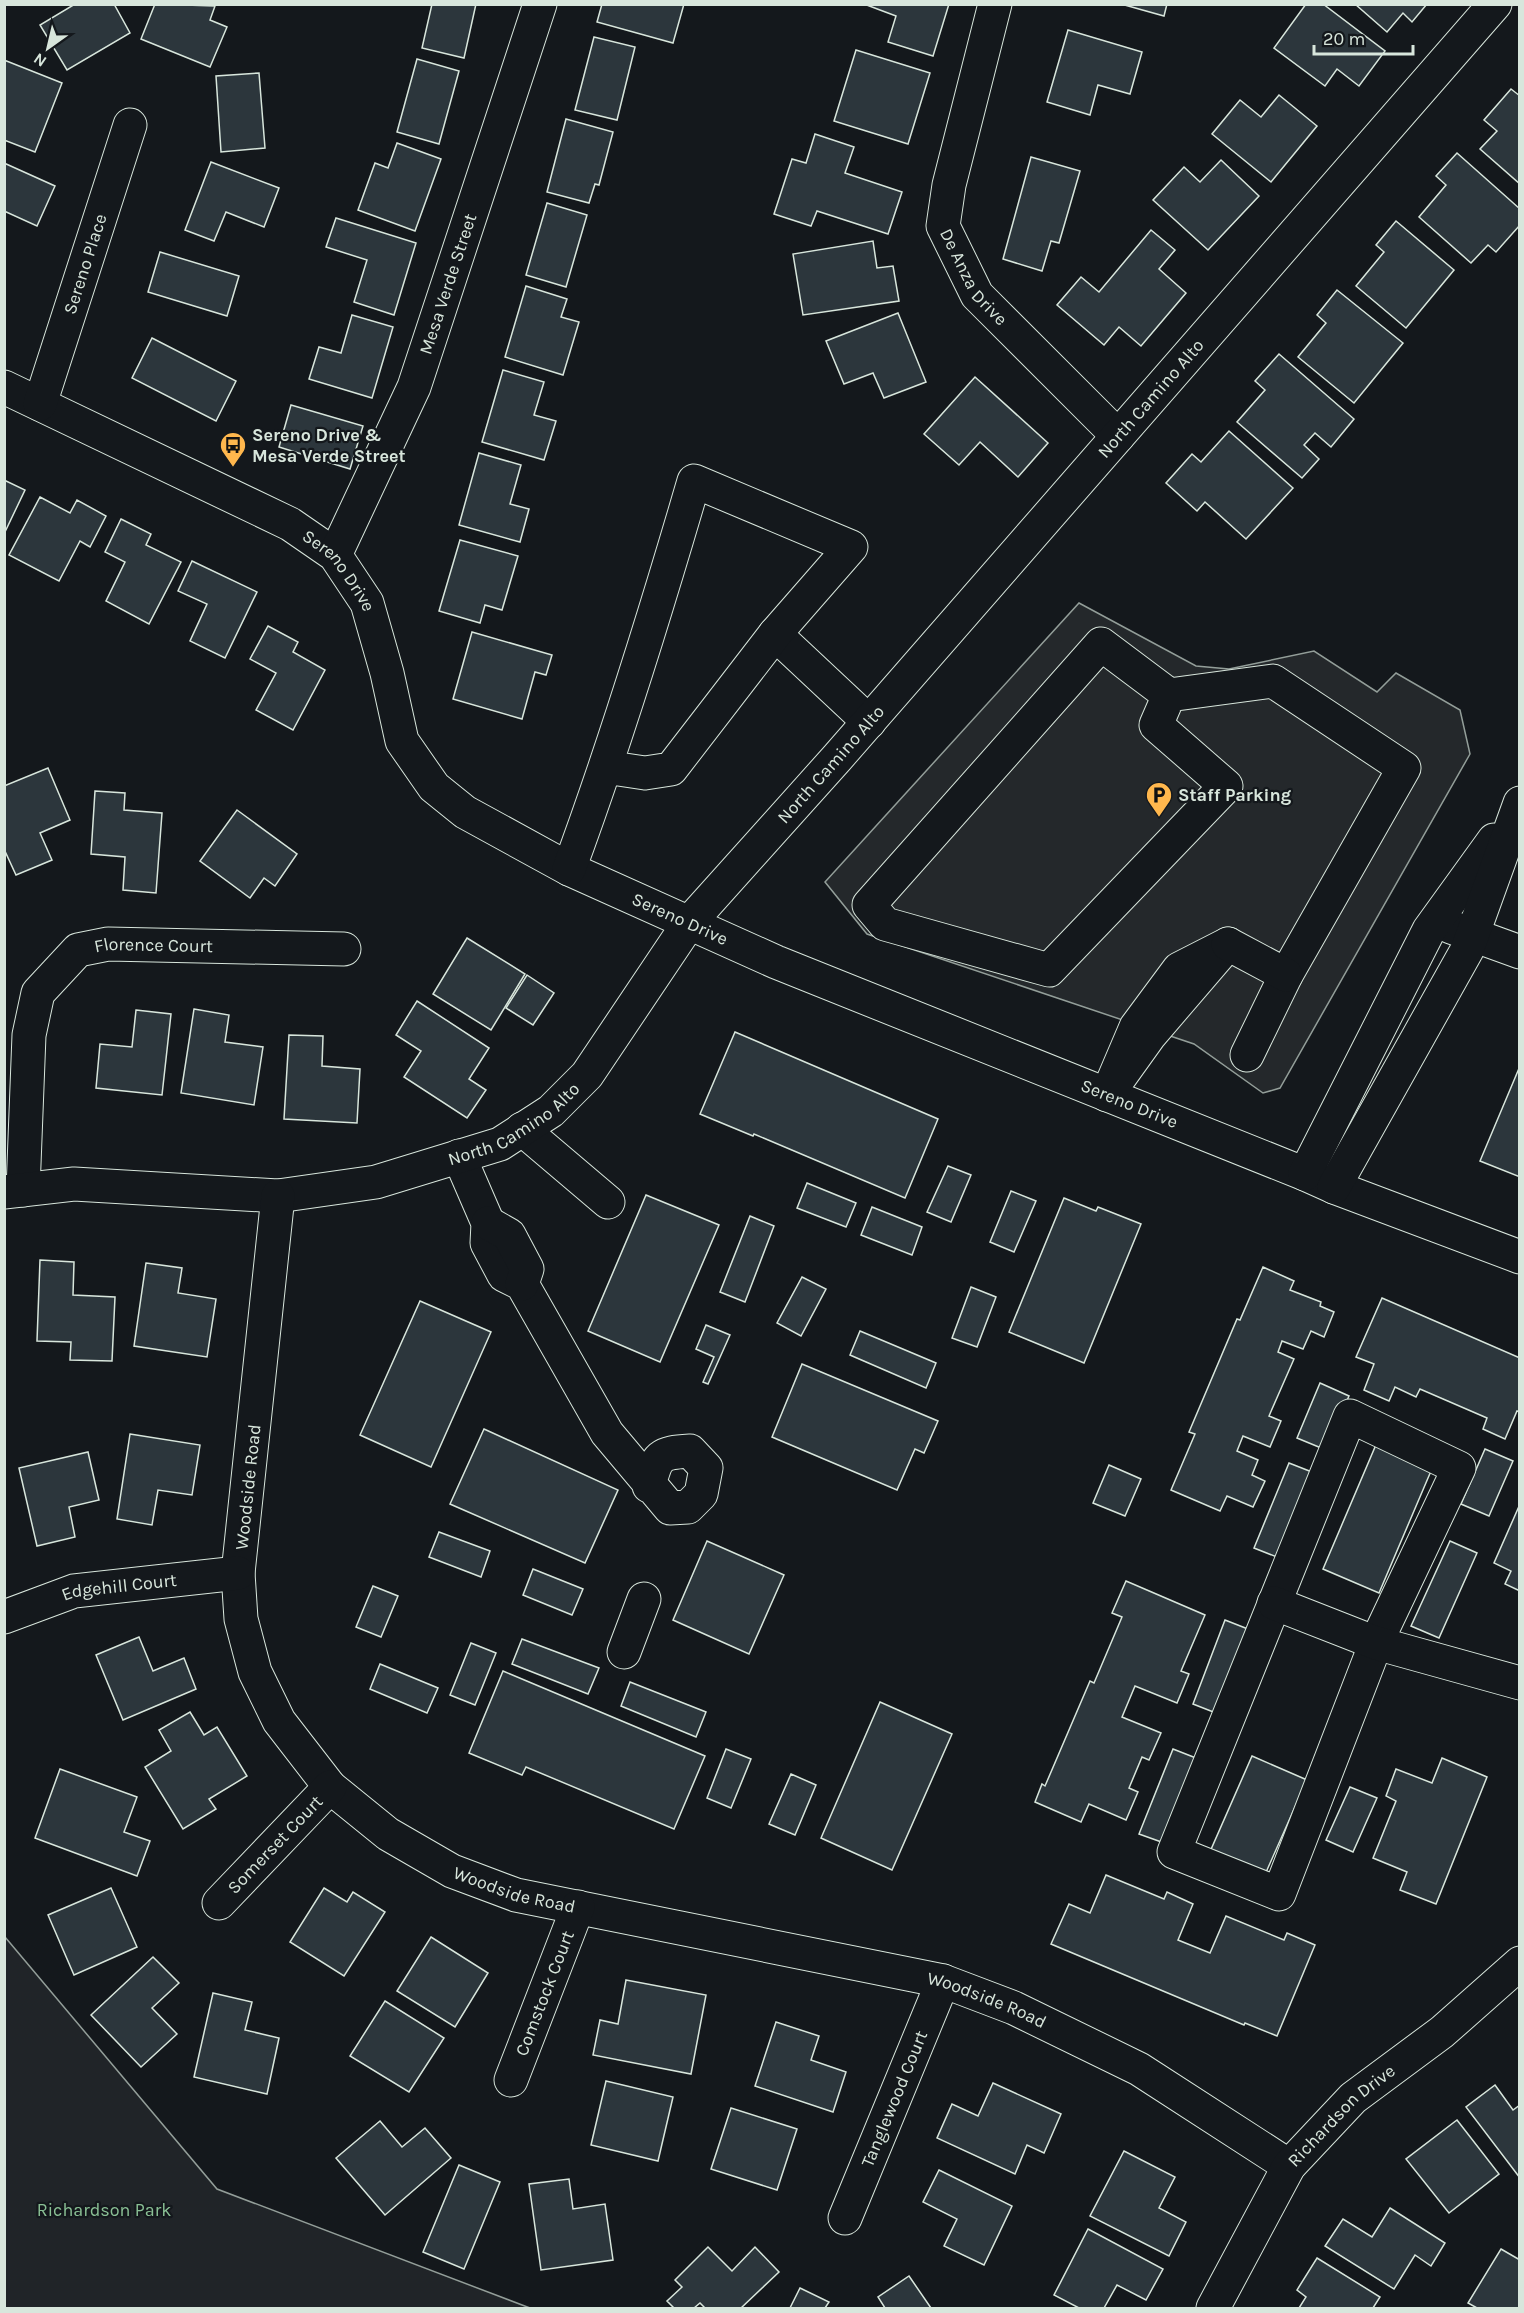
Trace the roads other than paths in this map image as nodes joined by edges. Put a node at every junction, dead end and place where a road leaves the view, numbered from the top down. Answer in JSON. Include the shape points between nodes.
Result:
{"nodes":[{"id":1,"x":540,"y":4,"type":"edge"},
{"id":2,"x":995,"y":4,"type":"edge"},
{"id":3,"x":1495,"y":4,"type":"edge"},
{"id":4,"x":130,"y":125,"type":"dead end"},
{"id":5,"x":4,"y":387,"type":"edge"},
{"id":6,"x":40,"y":404,"type":"junction"},
{"id":7,"x":1118,"y":436,"type":"junction"},
{"id":8,"x":335,"y":555,"type":"junction"},
{"id":9,"x":775,"y":634,"type":"junction"},
{"id":10,"x":1169,"y":694,"type":"junction"},
{"id":11,"x":869,"y":722,"type":"junction"},
{"id":12,"x":604,"y":767,"type":"junction"},
{"id":13,"x":1517,"y":807,"type":"edge"},
{"id":14,"x":569,"y":869,"type":"junction"},
{"id":15,"x":1435,"y":920,"type":"junction"},
{"id":16,"x":689,"y":923,"type":"junction"},
{"id":17,"x":1472,"y":935,"type":"junction"},
{"id":18,"x":344,"y":949,"type":"dead end"},
{"id":19,"x":1520,"y":952,"type":"edge"},
{"id":20,"x":1286,"y":975,"type":"junction"},
{"id":21,"x":1247,"y":1055,"type":"dead end"},
{"id":22,"x":1107,"y":1095,"type":"junction"},
{"id":23,"x":522,"y":1129,"type":"junction"},
{"id":24,"x":459,"y":1156,"type":"junction"},
{"id":25,"x":1319,"y":1181,"type":"junction"},
{"id":26,"x":14,"y":1191,"type":"edge"},
{"id":27,"x":278,"y":1196,"type":"junction"},
{"id":28,"x":608,"y":1202,"type":"dead end"},
{"id":29,"x":1520,"y":1257,"type":"edge"},
{"id":30,"x":649,"y":1486,"type":"dead end"},
{"id":31,"x":238,"y":1573,"type":"junction"},
{"id":32,"x":644,"y":1599,"type":"dead end"},
{"id":33,"x":1274,"y":1603,"type":"junction"},
{"id":34,"x":4,"y":1617,"type":"edge"},
{"id":35,"x":1376,"y":1643,"type":"junction"},
{"id":36,"x":624,"y":1652,"type":"dead end"},
{"id":37,"x":1520,"y":1683,"type":"edge"},
{"id":38,"x":330,"y":1787,"type":"junction"},
{"id":39,"x":219,"y":1903,"type":"dead end"},
{"id":40,"x":578,"y":1907,"type":"junction"},
{"id":41,"x":1520,"y":1963,"type":"edge"},
{"id":42,"x":943,"y":1981,"type":"junction"},
{"id":43,"x":511,"y":2080,"type":"dead end"},
{"id":44,"x":1289,"y":2166,"type":"junction"},
{"id":45,"x":845,"y":2218,"type":"dead end"},
{"id":46,"x":1213,"y":2308,"type":"edge"}],
"edges":[{"from":1,"to":8,"type":"street","name":"Mesa Verde Street","via":[[414,387]]},
{"from":2,"to":7,"type":"street","name":"De Anza Drive","via":[[949,185],[944,226],[977,295]]},
{"from":3,"to":7,"type":"street","name":"North Camino Alto"},
{"from":4,"to":6,"type":"street","name":"Sereno Place"},
{"from":5,"to":6,"type":"street","name":"Sereno Drive"},
{"from":6,"to":8,"type":"street","name":"Sereno Drive","via":[[290,524]]},
{"from":7,"to":11,"type":"street","name":"North Camino Alto"},
{"from":8,"to":14,"type":"street","name":"Sereno Drive","via":[[367,603],[402,741],[434,787],[465,812]]},
{"from":9,"to":11,"type":"street"},
{"from":9,"to":12,"type":"street","via":[[671,769],[645,773]]},
{"from":9,"to":12,"type":"street","via":[[851,546],[694,481]]},
{"from":10,"to":10,"type":"street","via":[[1101,644],[870,905],[885,924],[1049,970],[1226,786],[1156,725]]},
{"from":10,"to":20,"type":"street","via":[[1274,681],[1404,768]]},
{"from":11,"to":16,"type":"street","name":"North Camino Alto"},
{"from":12,"to":14,"type":"street"},
{"from":13,"to":15,"type":"street"},
{"from":13,"to":17,"type":"street"},
{"from":14,"to":16,"type":"street","name":"Sereno Drive"},
{"from":15,"to":17,"type":"street"},
{"from":15,"to":25,"type":"street"},
{"from":16,"to":22,"type":"street","name":"Sereno Drive"},
{"from":16,"to":23,"type":"street","name":"North Camino Alto","via":[[588,1075],[551,1111]]},
{"from":17,"to":19,"type":"street"},
{"from":17,"to":25,"type":"street","via":[[1467,950]]},
{"from":18,"to":26,"type":"street","name":"Florence Court","via":[[108,944],[78,950],[38,993],[29,1035]]},
{"from":20,"to":21,"type":"street"},
{"from":20,"to":22,"type":"street","via":[[1228,944],[1179,969],[1136,1027]]},
{"from":22,"to":25,"type":"street","name":"Sereno Drive"},
{"from":23,"to":24,"type":"street","name":"North Camino Alto","via":[[500,1144]]},
{"from":23,"to":28,"type":"street"},
{"from":24,"to":27,"type":"street","name":"North Camino Alto","via":[[376,1182]]},
{"from":24,"to":30,"type":"street","via":[[488,1222],[487,1244],[504,1275],[522,1284],[607,1433]]},
{"from":25,"to":29,"type":"street","name":"Sereno Drive"},
{"from":26,"to":27,"type":"street","name":"North Camino Alto","via":[[74,1184]]},
{"from":27,"to":31,"type":"street","name":"Woodside Road"},
{"from":31,"to":34,"type":"street","name":"Edgehill Court","via":[[74,1591]]},
{"from":31,"to":38,"type":"street","name":"Woodside Road","via":[[241,1619],[255,1672],[279,1720]]},
{"from":32,"to":36,"type":"street"},
{"from":33,"to":35,"type":"street"},
{"from":33,"to":35,"type":"street","via":[[1350,1416],[1458,1468]]},
{"from":33,"to":35,"type":"street","via":[[1174,1852],[1279,1894]]},
{"from":35,"to":37,"type":"street"},
{"from":38,"to":39,"type":"street","name":"Somerset Court"},
{"from":38,"to":40,"type":"street","name":"Woodside Road","via":[[388,1834],[452,1871],[516,1895]]},
{"from":40,"to":42,"type":"street","name":"Woodside Road"},
{"from":40,"to":43,"type":"street","name":"Comstock Court"},
{"from":41,"to":44,"type":"street","name":"Richardson Drive","via":[[1442,2032],[1353,2098]]},
{"from":42,"to":44,"type":"street","name":"Woodside Road","via":[[1014,2008],[1139,2069]]},
{"from":42,"to":45,"type":"street","name":"Tanglewood Court"},
{"from":44,"to":46,"type":"street","name":"Richardson Drive"}]}
